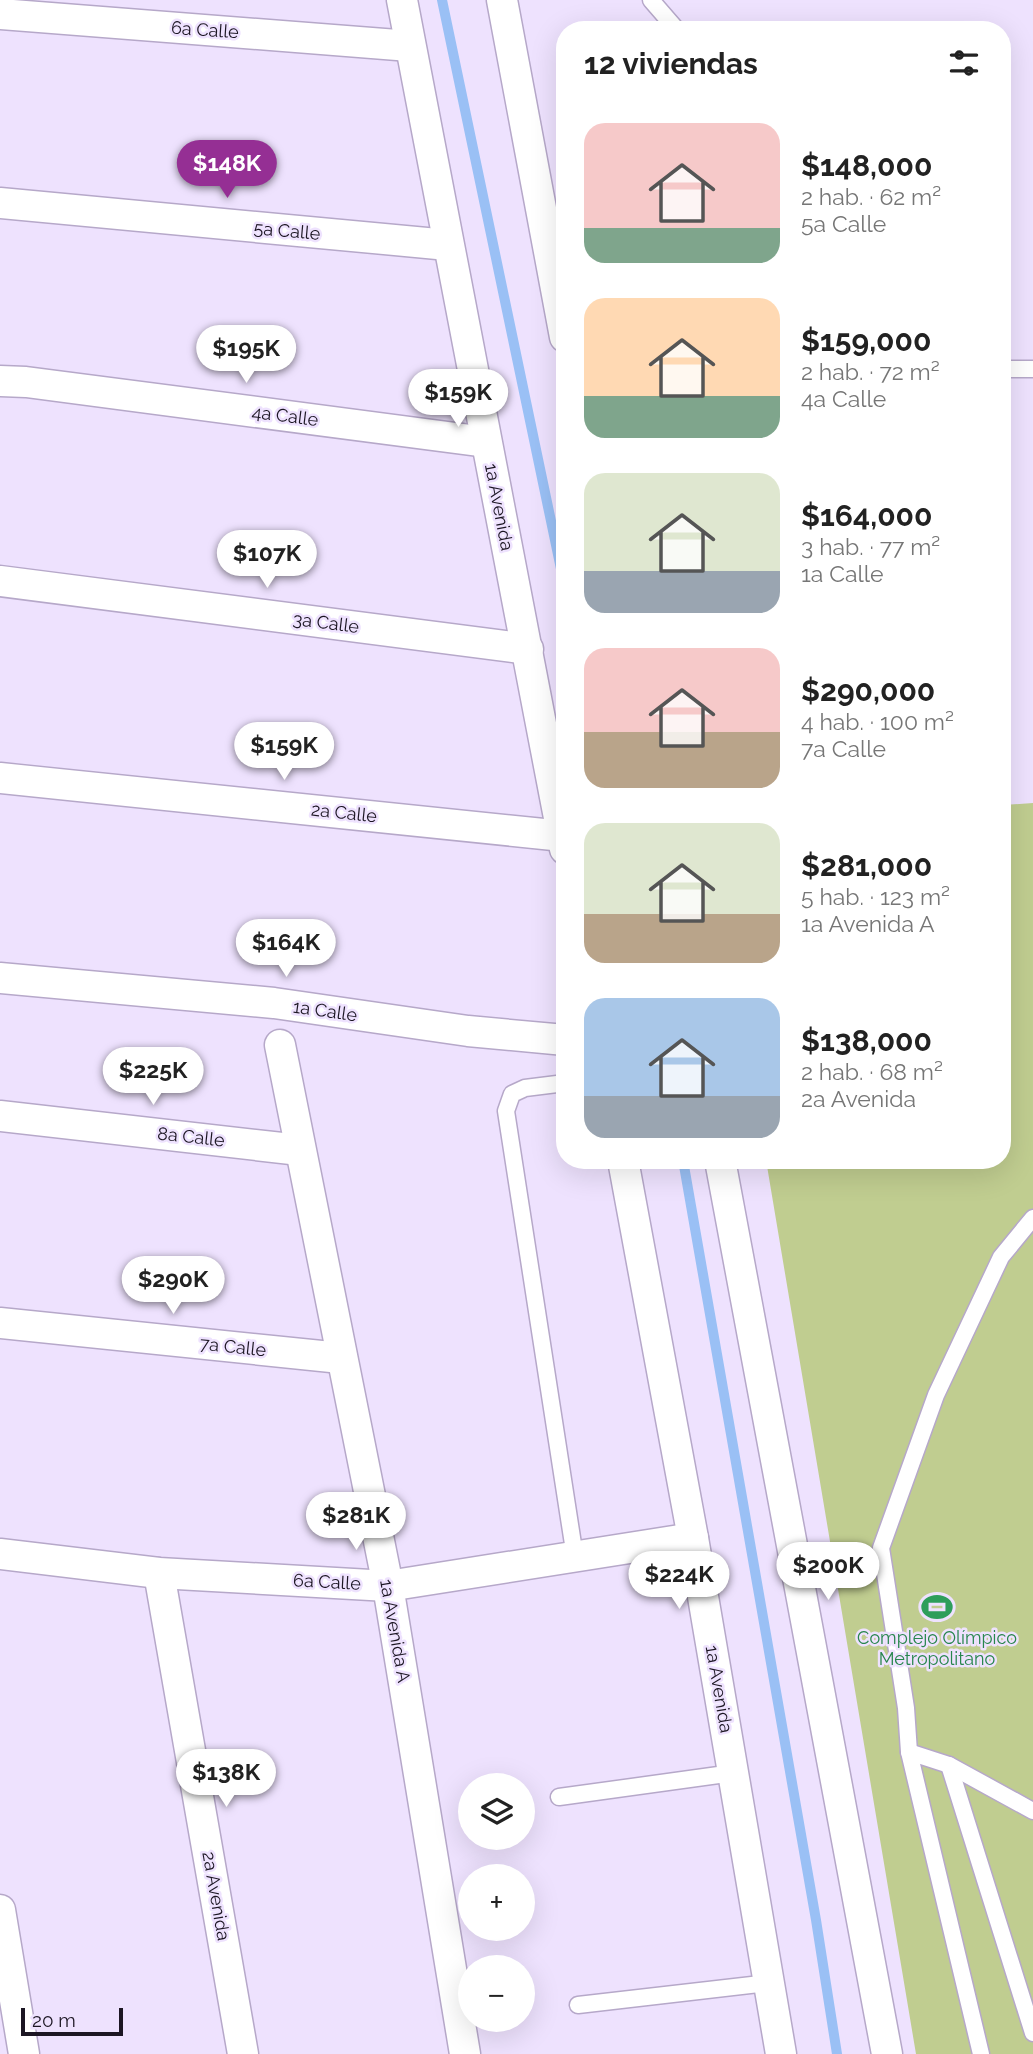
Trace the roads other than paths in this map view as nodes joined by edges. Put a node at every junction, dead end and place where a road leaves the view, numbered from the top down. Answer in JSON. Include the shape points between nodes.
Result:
{"nodes":[{"id":1,"x":402,"y":0,"type":"edge"},
{"id":2,"x":502,"y":0,"type":"edge"},
{"id":3,"x":651,"y":0,"type":"edge"},
{"id":4,"x":0,"y":14,"type":"edge"},
{"id":5,"x":669,"y":21,"type":"edge"},
{"id":6,"x":410,"y":46,"type":"junction"},
{"id":7,"x":0,"y":203,"type":"edge"},
{"id":8,"x":448,"y":245,"type":"junction"},
{"id":9,"x":556,"y":289,"type":"edge"},
{"id":10,"x":1011,"y":369,"type":"edge"},
{"id":11,"x":1033,"y":369,"type":"edge"},
{"id":12,"x":0,"y":381,"type":"edge"},
{"id":13,"x":486,"y":442,"type":"junction"},
{"id":14,"x":0,"y":581,"type":"edge"},
{"id":15,"x":528,"y":649,"type":"junction"},
{"id":16,"x":0,"y":778,"type":"edge"},
{"id":17,"x":556,"y":799,"type":"edge"},
{"id":18,"x":556,"y":841,"type":"edge"},
{"id":19,"x":0,"y":978,"type":"edge"},
{"id":20,"x":556,"y":1039,"type":"edge"},
{"id":21,"x":280,"y":1045,"type":"dead end"},
{"id":22,"x":556,"y":1084,"type":"edge"},
{"id":23,"x":0,"y":1116,"type":"edge"},
{"id":24,"x":299,"y":1150,"type":"junction"},
{"id":25,"x":625,"y":1169,"type":"edge"},
{"id":26,"x":722,"y":1169,"type":"edge"},
{"id":27,"x":1033,"y":1218,"type":"edge"},
{"id":28,"x":0,"y":1323,"type":"edge"},
{"id":29,"x":341,"y":1359,"type":"junction"},
{"id":30,"x":693,"y":1538,"type":"junction"},
{"id":31,"x":0,"y":1554,"type":"edge"},
{"id":32,"x":575,"y":1557,"type":"junction"},
{"id":33,"x":159,"y":1573,"type":"junction"},
{"id":34,"x":388,"y":1586,"type":"junction"},
{"id":35,"x":909,"y":1752,"type":"junction"},
{"id":36,"x":949,"y":1765,"type":"junction"},
{"id":37,"x":733,"y":1773,"type":"junction"},
{"id":38,"x":559,"y":1797,"type":"dead end"},
{"id":39,"x":1033,"y":1811,"type":"edge"},
{"id":40,"x":0,"y":1910,"type":"edge"},
{"id":41,"x":768,"y":1983,"type":"junction"},
{"id":42,"x":578,"y":2005,"type":"dead end"},
{"id":43,"x":1033,"y":2033,"type":"edge"},
{"id":44,"x":24,"y":2054,"type":"edge"},
{"id":45,"x":243,"y":2054,"type":"edge"},
{"id":46,"x":465,"y":2054,"type":"edge"},
{"id":47,"x":780,"y":2054,"type":"edge"},
{"id":48,"x":887,"y":2054,"type":"edge"},
{"id":49,"x":981,"y":2054,"type":"edge"}],
"edges":[{"from":1,"to":6,"type":"street","name":"1a Avenida"},
{"from":2,"to":9,"type":"street"},
{"from":3,"to":5,"type":"lane"},
{"from":4,"to":6,"type":"street","name":"6a Calle"},
{"from":6,"to":8,"type":"street","name":"1a Avenida"},
{"from":7,"to":8,"type":"street","name":"5a Calle"},
{"from":8,"to":13,"type":"street","name":"1a Avenida"},
{"from":10,"to":11,"type":"lane"},
{"from":12,"to":13,"type":"street","name":"4a Calle"},
{"from":13,"to":15,"type":"street","name":"1a Avenida"},
{"from":14,"to":15,"type":"street","name":"3a Calle"},
{"from":15,"to":17,"type":"street","name":"1a Avenida"},
{"from":16,"to":18,"type":"street","name":"2a Calle"},
{"from":19,"to":20,"type":"street","name":"1a Calle","via":[[274,1003]]},
{"from":21,"to":24,"type":"street","name":"1a Avenida A"},
{"from":22,"to":32,"type":"lane","via":[[512,1094],[506,1111]]},
{"from":23,"to":24,"type":"street","name":"8a Calle"},
{"from":24,"to":29,"type":"street","name":"1a Avenida A"},
{"from":25,"to":30,"type":"street","name":"1a Avenida"},
{"from":26,"to":48,"type":"street"},
{"from":27,"to":35,"type":"lane","via":[[1001,1257],[936,1395],[881,1548]]},
{"from":28,"to":29,"type":"street","name":"7a Calle"},
{"from":29,"to":34,"type":"street","name":"1a Avenida A"},
{"from":30,"to":32,"type":"street","name":"6a Calle"},
{"from":30,"to":37,"type":"street","name":"1a Avenida"},
{"from":31,"to":33,"type":"street","name":"6a Calle"},
{"from":32,"to":34,"type":"street","name":"6a Calle"},
{"from":33,"to":34,"type":"street","name":"6a Calle"},
{"from":33,"to":45,"type":"street","name":"2a Avenida"},
{"from":34,"to":46,"type":"street","name":"1a Avenida A"},
{"from":35,"to":36,"type":"lane"},
{"from":35,"to":49,"type":"lane"},
{"from":36,"to":39,"type":"lane"},
{"from":36,"to":43,"type":"lane"},
{"from":37,"to":38,"type":"lane"},
{"from":37,"to":41,"type":"street","name":"1a Avenida"},
{"from":40,"to":44,"type":"street"},
{"from":41,"to":42,"type":"lane"},
{"from":41,"to":47,"type":"street","name":"1a Avenida"}]}
